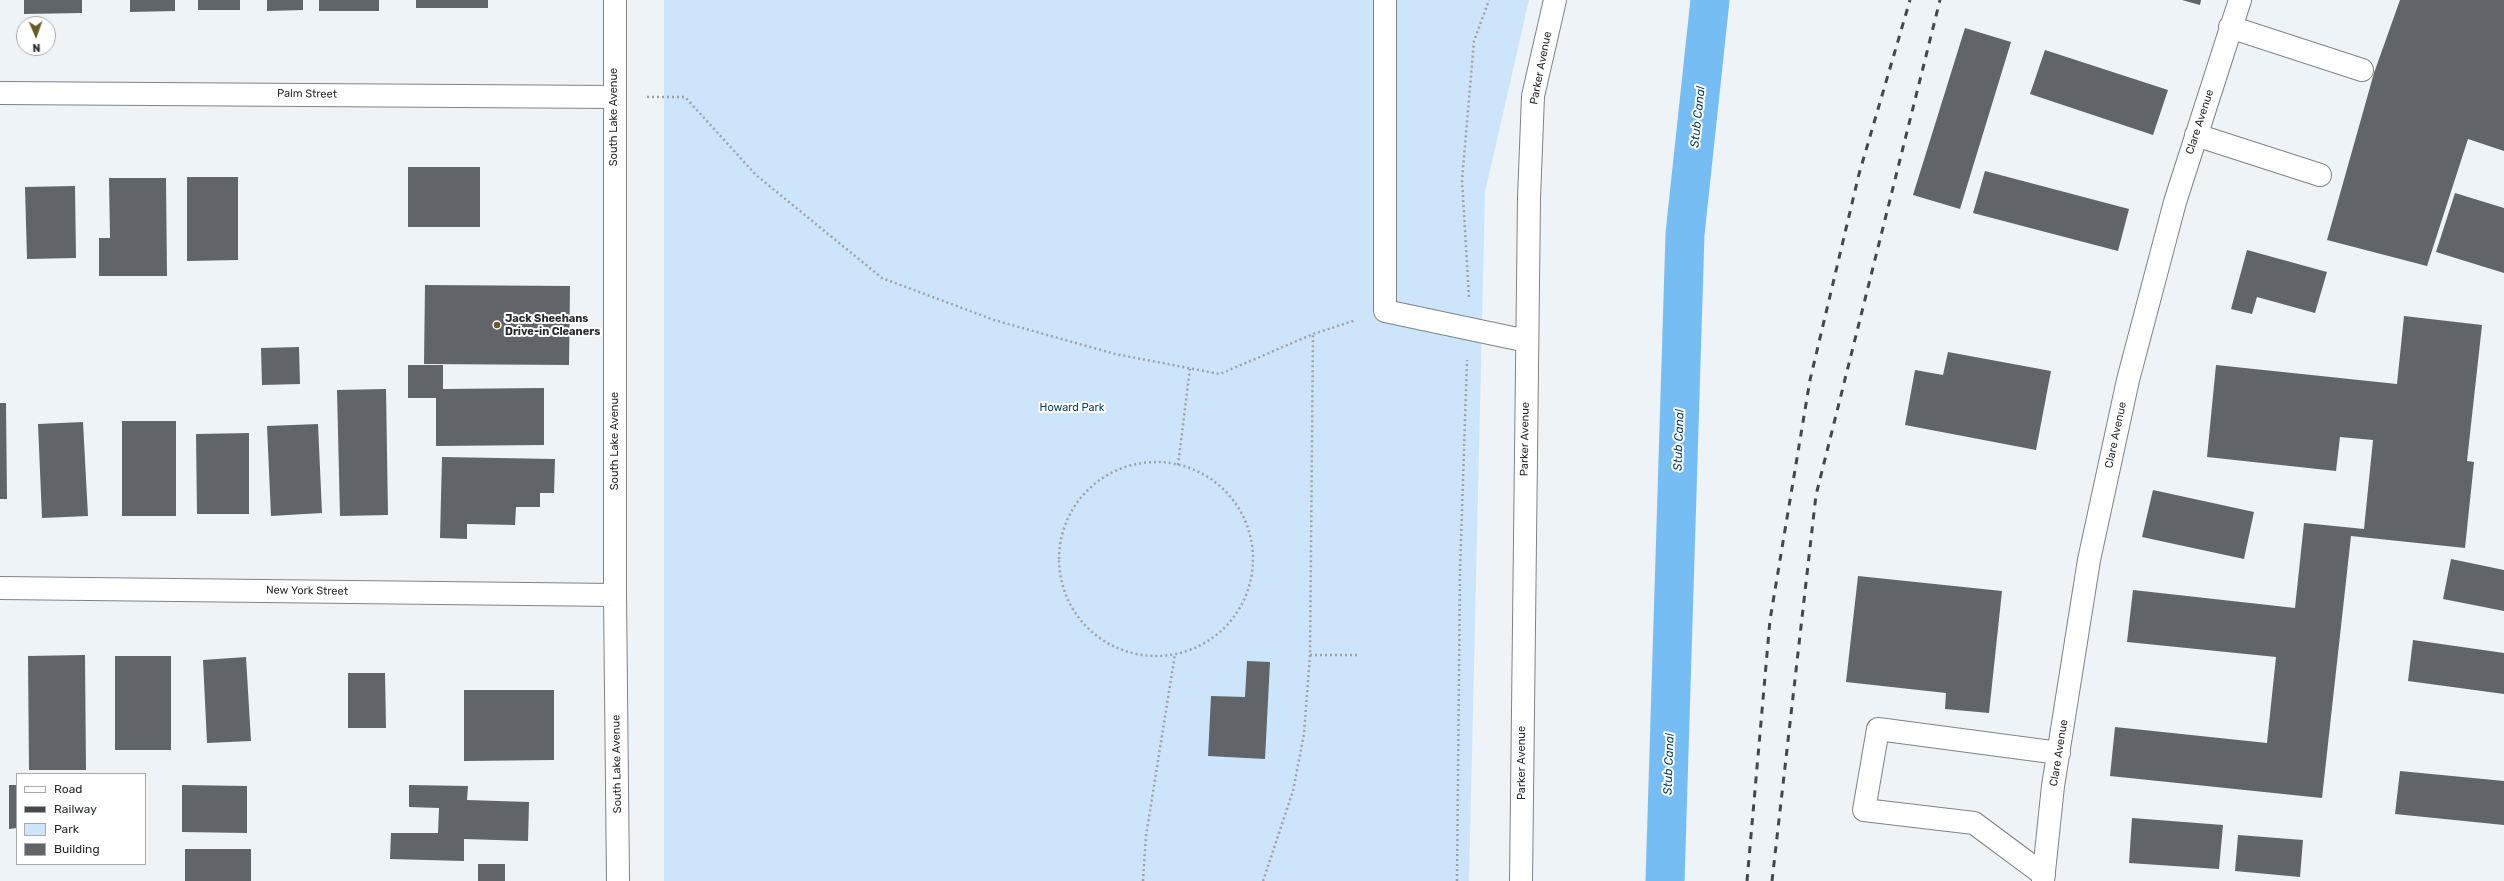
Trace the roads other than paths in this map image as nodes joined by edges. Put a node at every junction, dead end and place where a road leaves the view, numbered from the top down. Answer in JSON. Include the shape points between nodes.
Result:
{"nodes":[{"id":1,"x":615,"y":0,"type":"edge"},
{"id":2,"x":1385,"y":0,"type":"edge"},
{"id":3,"x":1555,"y":0,"type":"edge"},
{"id":4,"x":2240,"y":0,"type":"edge"},
{"id":5,"x":2230,"y":27,"type":"junction"},
{"id":6,"x":2362,"y":70,"type":"dead end"},
{"id":7,"x":0,"y":93,"type":"edge"},
{"id":8,"x":614,"y":97,"type":"junction"},
{"id":9,"x":2196,"y":135,"type":"junction"},
{"id":10,"x":2320,"y":175,"type":"dead end"},
{"id":11,"x":1527,"y":341,"type":"junction"},
{"id":12,"x":0,"y":588,"type":"edge"},
{"id":13,"x":615,"y":595,"type":"junction"},
{"id":14,"x":2058,"y":753,"type":"junction"},
{"id":15,"x":2043,"y":878,"type":"edge"},
{"id":16,"x":618,"y":881,"type":"edge"},
{"id":17,"x":1522,"y":881,"type":"edge"}],
"edges":[{"from":1,"to":8,"type":"street","name":"South Lake Avenue"},
{"from":2,"to":11,"type":"street","via":[[1385,311]]},
{"from":3,"to":11,"type":"street","name":"Parker Avenue","via":[[1533,96]]},
{"from":4,"to":5,"type":"street","name":"Clare Avenue"},
{"from":5,"to":6,"type":"street"},
{"from":5,"to":9,"type":"street","name":"Clare Avenue"},
{"from":7,"to":8,"type":"street","name":"Palm Street"},
{"from":8,"to":13,"type":"street","name":"South Lake Avenue"},
{"from":9,"to":10,"type":"street"},
{"from":9,"to":14,"type":"street","name":"Clare Avenue","via":[[2175,202],[2128,380],[2089,560]]},
{"from":11,"to":17,"type":"street","name":"Parker Avenue"},
{"from":12,"to":13,"type":"street","name":"New York Street"},
{"from":13,"to":16,"type":"street","name":"South Lake Avenue"},
{"from":14,"to":15,"type":"street","name":"Clare Avenue"},
{"from":14,"to":15,"type":"street","via":[[1878,729],[1864,810],[1974,823]]}]}
